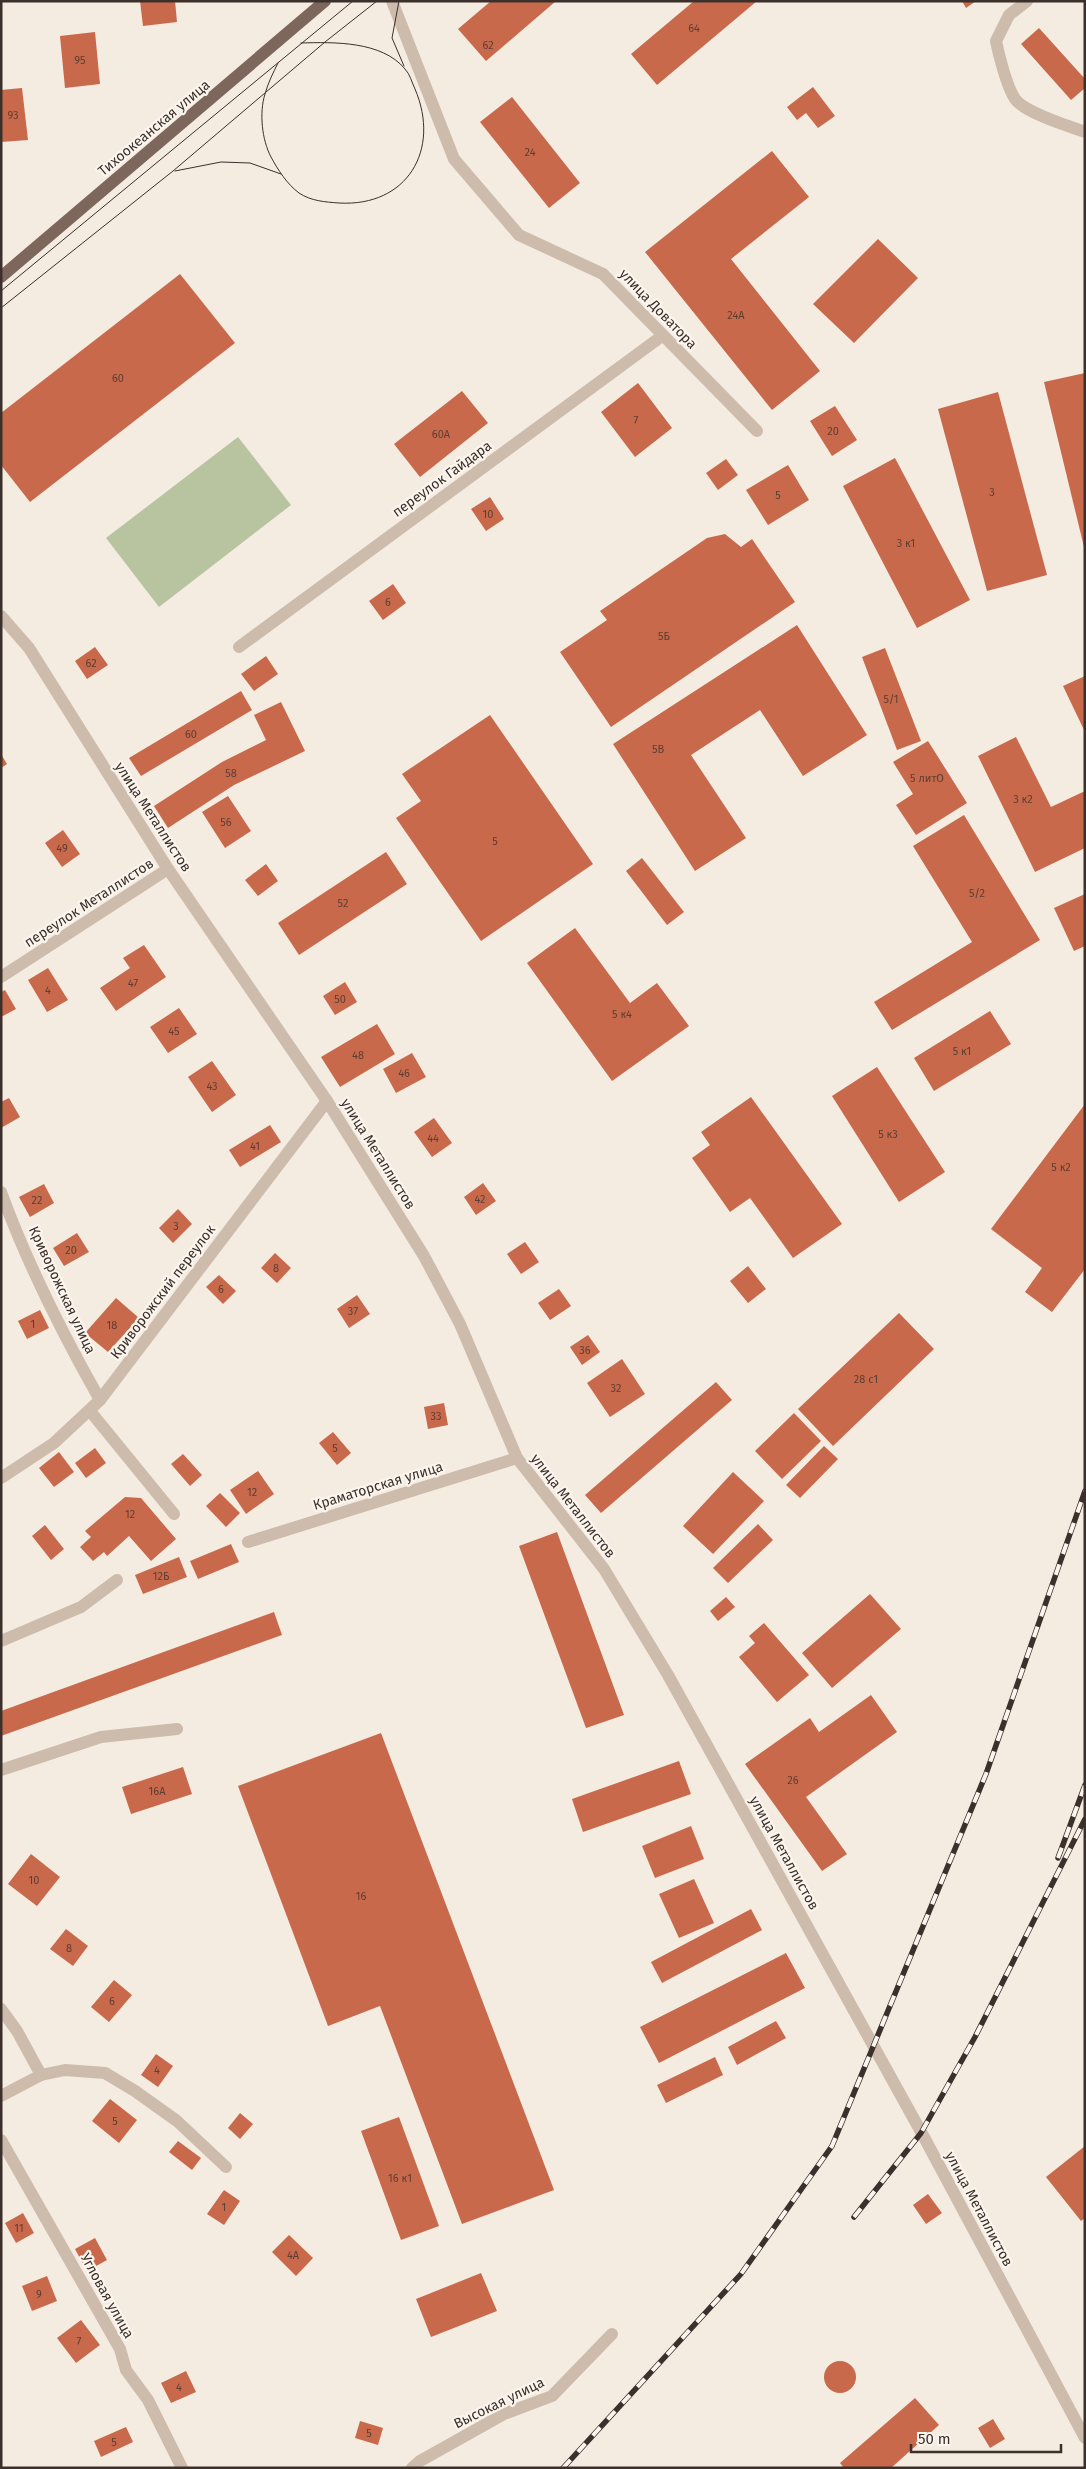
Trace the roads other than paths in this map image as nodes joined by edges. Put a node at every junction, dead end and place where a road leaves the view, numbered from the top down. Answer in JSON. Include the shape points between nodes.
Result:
{"nodes":[{"id":1,"x":325,"y":1,"type":"edge"},
{"id":2,"x":392,"y":1,"type":"edge"},
{"id":3,"x":1027,"y":1,"type":"edge"},
{"id":4,"x":1085,"y":132,"type":"edge"},
{"id":5,"x":1,"y":277,"type":"edge"},
{"id":6,"x":662,"y":336,"type":"junction"},
{"id":7,"x":757,"y":431,"type":"dead end"},
{"id":8,"x":1,"y":616,"type":"edge"},
{"id":9,"x":239,"y":647,"type":"dead end"},
{"id":10,"x":168,"y":870,"type":"junction"},
{"id":11,"x":1,"y":977,"type":"edge"},
{"id":12,"x":327,"y":1101,"type":"junction"},
{"id":13,"x":1,"y":1192,"type":"edge"},
{"id":14,"x":100,"y":1400,"type":"junction"},
{"id":15,"x":90,"y":1411,"type":"junction"},
{"id":16,"x":517,"y":1458,"type":"junction"},
{"id":17,"x":1,"y":1478,"type":"edge"},
{"id":18,"x":174,"y":1514,"type":"dead end"},
{"id":19,"x":248,"y":1542,"type":"dead end"},
{"id":20,"x":117,"y":1580,"type":"dead end"},
{"id":21,"x":1,"y":1641,"type":"edge"},
{"id":22,"x":177,"y":1729,"type":"dead end"},
{"id":23,"x":1,"y":1770,"type":"edge"},
{"id":24,"x":1,"y":2008,"type":"edge"},
{"id":25,"x":41,"y":2075,"type":"junction"},
{"id":26,"x":1,"y":2096,"type":"edge"},
{"id":27,"x":1,"y":2140,"type":"edge"},
{"id":28,"x":226,"y":2167,"type":"dead end"},
{"id":29,"x":612,"y":2334,"type":"dead end"},
{"id":30,"x":1085,"y":2438,"type":"edge"},
{"id":31,"x":182,"y":2468,"type":"edge"},
{"id":32,"x":412,"y":2468,"type":"edge"}],
"edges":[{"from":1,"to":5,"type":"main road","name":"Тихоокеанская улица"},
{"from":2,"to":6,"type":"street","name":"улица Доватора","via":[[454,159],[518,235],[603,274]]},
{"from":3,"to":4,"type":"street","via":[[1009,15],[996,41],[1016,100],[1042,116]]},
{"from":6,"to":7,"type":"street","name":"улица Доватора"},
{"from":6,"to":9,"type":"street","name":"переулок Гайдара"},
{"from":8,"to":10,"type":"street","name":"улица Металлистов","via":[[29,648]]},
{"from":10,"to":11,"type":"street","name":"переулок Металлистов"},
{"from":10,"to":12,"type":"street","name":"улица Металлистов"},
{"from":12,"to":14,"type":"street","name":"Криворожский переулок"},
{"from":12,"to":16,"type":"street","name":"улица Металлистов","via":[[428,1264],[460,1324]]},
{"from":13,"to":14,"type":"street","name":"Криворожская улица","via":[[70,1346]]},
{"from":14,"to":15,"type":"street","name":"Криворожский переулок"},
{"from":15,"to":17,"type":"street","name":"Криворожский переулок","via":[[54,1443]]},
{"from":15,"to":18,"type":"street"},
{"from":16,"to":19,"type":"street","name":"Краматорская улица"},
{"from":16,"to":30,"type":"street","name":"улица Металлистов","via":[[604,1569],[668,1675],[925,2140]]},
{"from":20,"to":21,"type":"street","via":[[81,1607]]},
{"from":22,"to":23,"type":"street","via":[[102,1737]]},
{"from":24,"to":25,"type":"street"},
{"from":25,"to":26,"type":"street"},
{"from":25,"to":28,"type":"street","via":[[65,2070],[105,2073],[177,2121]]},
{"from":27,"to":31,"type":"street","name":"Угловая улица","via":[[120,2348],[126,2370],[148,2400]]},
{"from":29,"to":32,"type":"street","name":"Высокая улица","via":[[552,2396],[504,2414]]}]}
